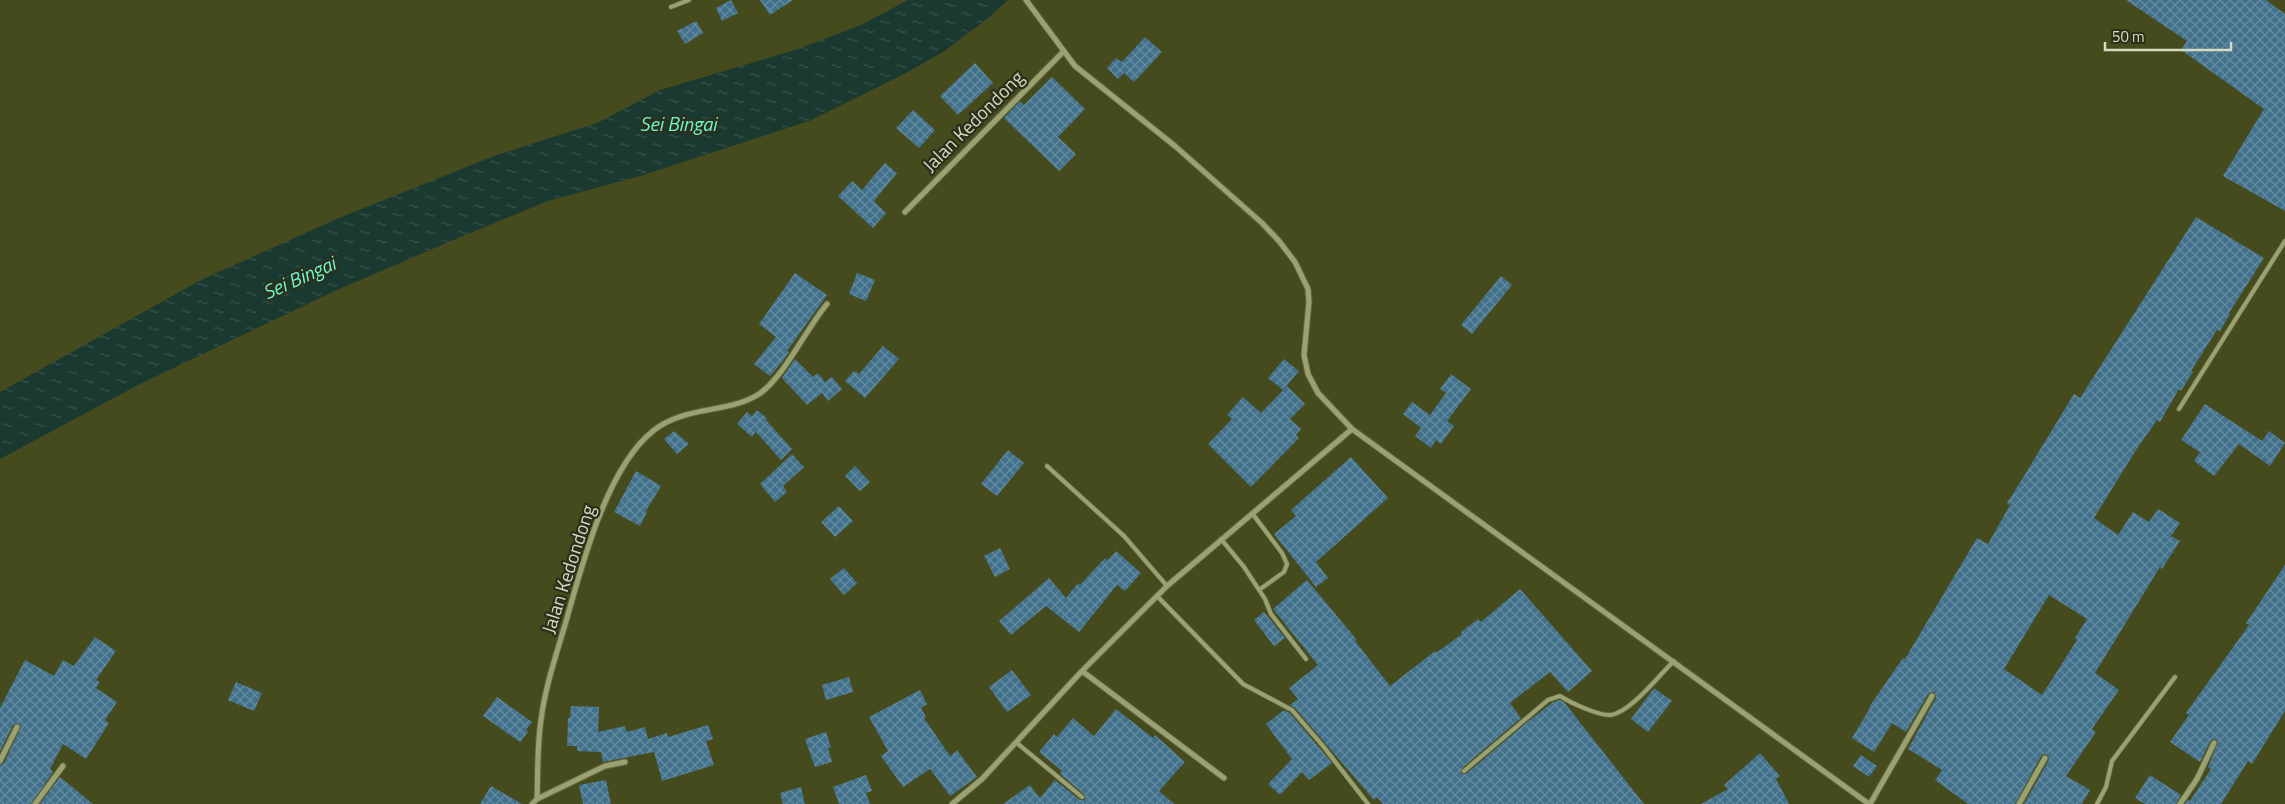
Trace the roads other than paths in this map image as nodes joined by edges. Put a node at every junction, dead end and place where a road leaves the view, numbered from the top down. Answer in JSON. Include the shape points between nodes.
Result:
{"nodes":[{"id":1,"x":689,"y":0,"type":"edge"},
{"id":2,"x":1026,"y":0,"type":"edge"},
{"id":3,"x":671,"y":7,"type":"dead end"},
{"id":4,"x":1064,"y":51,"type":"junction"},
{"id":5,"x":905,"y":212,"type":"dead end"},
{"id":6,"x":2285,"y":240,"type":"edge"},
{"id":7,"x":827,"y":304,"type":"dead end"},
{"id":8,"x":2179,"y":409,"type":"dead end"},
{"id":9,"x":1352,"y":428,"type":"junction"},
{"id":10,"x":1047,"y":466,"type":"dead end"},
{"id":11,"x":1252,"y":513,"type":"junction"},
{"id":12,"x":1221,"y":539,"type":"junction"},
{"id":13,"x":1167,"y":586,"type":"junction"},
{"id":14,"x":1259,"y":590,"type":"junction"},
{"id":15,"x":1157,"y":596,"type":"junction"},
{"id":16,"x":1306,"y":659,"type":"dead end"},
{"id":17,"x":1674,"y":661,"type":"junction"},
{"id":18,"x":1082,"y":671,"type":"junction"},
{"id":19,"x":2175,"y":677,"type":"dead end"},
{"id":20,"x":1932,"y":696,"type":"dead end"},
{"id":21,"x":17,"y":727,"type":"dead end"},
{"id":22,"x":1016,"y":743,"type":"junction"},
{"id":23,"x":2214,"y":743,"type":"dead end"},
{"id":24,"x":2045,"y":758,"type":"dead end"},
{"id":25,"x":0,"y":761,"type":"edge"},
{"id":26,"x":625,"y":762,"type":"dead end"},
{"id":27,"x":63,"y":766,"type":"dead end"},
{"id":28,"x":1464,"y":771,"type":"dead end"},
{"id":29,"x":1224,"y":778,"type":"dead end"},
{"id":30,"x":1082,"y":797,"type":"dead end"},
{"id":31,"x":537,"y":799,"type":"junction"},
{"id":32,"x":35,"y":804,"type":"edge"},
{"id":33,"x":532,"y":804,"type":"edge"},
{"id":34,"x":952,"y":804,"type":"edge"},
{"id":35,"x":1368,"y":804,"type":"edge"},
{"id":36,"x":1869,"y":804,"type":"edge"},
{"id":37,"x":2019,"y":804,"type":"edge"},
{"id":38,"x":2097,"y":804,"type":"edge"},
{"id":39,"x":2180,"y":804,"type":"edge"}],
"edges":[{"from":1,"to":3,"type":"lane"},
{"from":2,"to":4,"type":"street"},
{"from":4,"to":5,"type":"street","name":"Jalan Kedondong"},
{"from":4,"to":9,"type":"street","via":[[1075,66],[1175,146],[1262,222],[1279,241],[1295,262],[1308,289],[1304,355],[1308,374],[1318,393]]},
{"from":6,"to":8,"type":"lane"},
{"from":7,"to":31,"type":"street","name":"Jalan Kedondong","via":[[776,377],[759,394],[735,404],[703,409],[669,420],[652,431],[623,468],[588,544],[552,672],[541,720]]},
{"from":9,"to":11,"type":"street"},
{"from":9,"to":17,"type":"street"},
{"from":10,"to":13,"type":"lane","via":[[1124,536]]},
{"from":11,"to":12,"type":"street"},
{"from":11,"to":14,"type":"lane","via":[[1287,564],[1284,572]]},
{"from":12,"to":13,"type":"street"},
{"from":12,"to":14,"type":"lane"},
{"from":13,"to":15,"type":"street"},
{"from":14,"to":16,"type":"lane","via":[[1271,614]]},
{"from":15,"to":18,"type":"street"},
{"from":15,"to":35,"type":"lane","via":[[1243,684],[1292,710]]},
{"from":17,"to":28,"type":"lane","via":[[1620,712],[1600,714],[1560,696],[1548,700]]},
{"from":17,"to":36,"type":"street"},
{"from":18,"to":22,"type":"street"},
{"from":18,"to":29,"type":"street"},
{"from":19,"to":38,"type":"lane","via":[[2112,761],[2106,787]]},
{"from":20,"to":36,"type":"street"},
{"from":21,"to":25,"type":"street"},
{"from":22,"to":30,"type":"lane"},
{"from":22,"to":34,"type":"street","via":[[982,779]]},
{"from":23,"to":39,"type":"street"},
{"from":24,"to":37,"type":"street"},
{"from":26,"to":31,"type":"street","via":[[605,766]]},
{"from":27,"to":32,"type":"street"},
{"from":31,"to":33,"type":"street"}]}
